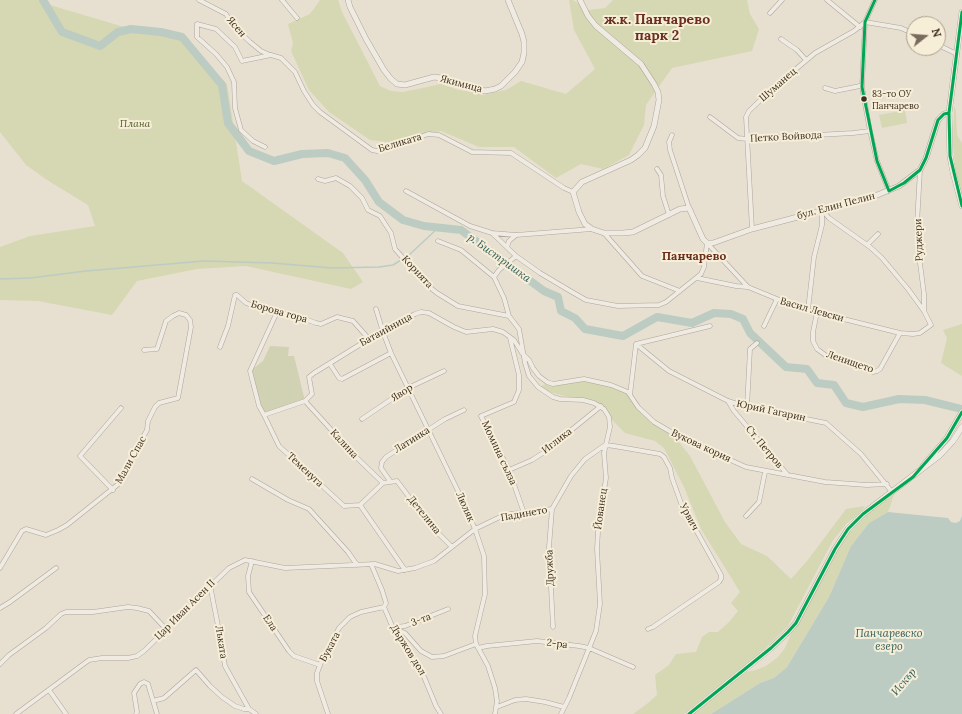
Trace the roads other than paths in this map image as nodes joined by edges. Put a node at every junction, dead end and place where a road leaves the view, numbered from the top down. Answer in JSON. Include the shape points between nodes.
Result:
{"nodes":[{"id":1,"x":199,"y":0,"type":"edge"},
{"id":2,"x":282,"y":0,"type":"edge"},
{"id":3,"x":348,"y":0,"type":"edge"},
{"id":4,"x":508,"y":0,"type":"edge"},
{"id":5,"x":580,"y":0,"type":"edge"},
{"id":6,"x":782,"y":0,"type":"edge"},
{"id":7,"x":827,"y":0,"type":"edge"},
{"id":8,"x":874,"y":0,"type":"edge"},
{"id":9,"x":962,"y":12,"type":"edge"},
{"id":10,"x":770,"y":13,"type":"dead end"},
{"id":11,"x":297,"y":18,"type":"dead end"},
{"id":12,"x":865,"y":22,"type":"junction"},
{"id":13,"x":860,"y":27,"type":"junction"},
{"id":14,"x":906,"y":30,"type":"edge"},
{"id":15,"x":780,"y":39,"type":"dead end"},
{"id":16,"x":946,"y":49,"type":"edge"},
{"id":17,"x":957,"y":54,"type":"junction"},
{"id":18,"x":271,"y":55,"type":"junction"},
{"id":19,"x":806,"y":60,"type":"junction"},
{"id":20,"x":862,"y":87,"type":"junction"},
{"id":21,"x":824,"y":88,"type":"dead end"},
{"id":22,"x":949,"y":113,"type":"junction"},
{"id":23,"x":710,"y":118,"type":"dead end"},
{"id":24,"x":870,"y":131,"type":"junction"},
{"id":25,"x":672,"y":135,"type":"dead end"},
{"id":26,"x":748,"y":139,"type":"junction"},
{"id":27,"x":265,"y":147,"type":"dead end"},
{"id":28,"x":658,"y":168,"type":"dead end"},
{"id":29,"x":920,"y":170,"type":"junction"},
{"id":30,"x":318,"y":179,"type":"dead end"},
{"id":31,"x":889,"y":190,"type":"junction"},
{"id":32,"x":406,"y":191,"type":"dead end"},
{"id":33,"x":573,"y":192,"type":"junction"},
{"id":34,"x":962,"y":206,"type":"edge"},
{"id":35,"x":689,"y":208,"type":"junction"},
{"id":36,"x":822,"y":210,"type":"junction"},
{"id":37,"x":669,"y":215,"type":"junction"},
{"id":38,"x":592,"y":229,"type":"junction"},
{"id":39,"x":752,"y":229,"type":"junction"},
{"id":40,"x":604,"y":232,"type":"junction"},
{"id":41,"x":492,"y":233,"type":"junction"},
{"id":42,"x":878,"y":234,"type":"dead end"},
{"id":43,"x":516,"y":235,"type":"junction"},
{"id":44,"x":438,"y":240,"type":"dead end"},
{"id":45,"x":707,"y":243,"type":"junction"},
{"id":46,"x":867,"y":245,"type":"junction"},
{"id":47,"x":507,"y":247,"type":"junction"},
{"id":48,"x":516,"y":256,"type":"junction"},
{"id":49,"x":494,"y":277,"type":"junction"},
{"id":50,"x":697,"y":278,"type":"junction"},
{"id":51,"x":748,"y":287,"type":"junction"},
{"id":52,"x":680,"y":291,"type":"junction"},
{"id":53,"x":777,"y":299,"type":"junction"},
{"id":54,"x":376,"y":309,"type":"dead end"},
{"id":55,"x":808,"y":310,"type":"junction"},
{"id":56,"x":924,"y":311,"type":"junction"},
{"id":57,"x":276,"y":312,"type":"junction"},
{"id":58,"x":817,"y":312,"type":"junction"},
{"id":59,"x":509,"y":316,"type":"junction"},
{"id":60,"x":710,"y":326,"type":"dead end"},
{"id":61,"x":764,"y":326,"type":"dead end"},
{"id":62,"x":383,"y":332,"type":"junction"},
{"id":63,"x":900,"y":333,"type":"junction"},
{"id":64,"x":510,"y":336,"type":"junction"},
{"id":65,"x":369,"y":339,"type":"junction"},
{"id":66,"x":756,"y":343,"type":"dead end"},
{"id":67,"x":636,"y":344,"type":"junction"},
{"id":68,"x":220,"y":347,"type":"dead end"},
{"id":69,"x":144,"y":350,"type":"dead end"},
{"id":70,"x":391,"y":353,"type":"junction"},
{"id":71,"x":522,"y":353,"type":"junction"},
{"id":72,"x":330,"y":364,"type":"junction"},
{"id":73,"x":444,"y":371,"type":"dead end"},
{"id":74,"x":408,"y":388,"type":"junction"},
{"id":75,"x":630,"y":395,"type":"junction"},
{"id":76,"x":728,"y":401,"type":"junction"},
{"id":77,"x":305,"y":402,"type":"junction"},
{"id":78,"x":601,"y":406,"type":"junction"},
{"id":79,"x":747,"y":407,"type":"junction"},
{"id":80,"x":121,"y":408,"type":"dead end"},
{"id":81,"x":464,"y":410,"type":"dead end"},
{"id":82,"x":962,"y":412,"type":"edge"},
{"id":83,"x":264,"y":416,"type":"junction"},
{"id":84,"x":362,"y":418,"type":"dead end"},
{"id":85,"x":962,"y":427,"type":"edge"},
{"id":86,"x":429,"y":429,"type":"junction"},
{"id":87,"x":605,"y":445,"type":"junction"},
{"id":88,"x":509,"y":470,"type":"junction"},
{"id":89,"x":765,"y":472,"type":"junction"},
{"id":90,"x":786,"y":474,"type":"junction"},
{"id":91,"x":913,"y":477,"type":"junction"},
{"id":92,"x":252,"y":479,"type":"dead end"},
{"id":93,"x":390,"y":481,"type":"junction"},
{"id":94,"x":383,"y":483,"type":"junction"},
{"id":95,"x":886,"y":484,"type":"junction"},
{"id":96,"x":113,"y":490,"type":"junction"},
{"id":97,"x":892,"y":492,"type":"junction"},
{"id":98,"x":360,"y":505,"type":"junction"},
{"id":99,"x":552,"y":510,"type":"junction"},
{"id":100,"x":524,"y":513,"type":"junction"},
{"id":101,"x":746,"y":516,"type":"dead end"},
{"id":102,"x":475,"y":529,"type":"junction"},
{"id":103,"x":452,"y":547,"type":"junction"},
{"id":104,"x":252,"y":561,"type":"junction"},
{"id":105,"x":371,"y":564,"type":"junction"},
{"id":106,"x":357,"y":565,"type":"junction"},
{"id":107,"x":0,"y":568,"type":"edge"},
{"id":108,"x":56,"y":568,"type":"dead end"},
{"id":109,"x":405,"y":570,"type":"junction"},
{"id":110,"x":210,"y":585,"type":"junction"},
{"id":111,"x":384,"y":607,"type":"junction"},
{"id":112,"x":0,"y":608,"type":"edge"},
{"id":113,"x":448,"y":609,"type":"dead end"},
{"id":114,"x":553,"y":627,"type":"dead end"},
{"id":115,"x":393,"y":628,"type":"junction"},
{"id":116,"x":166,"y":629,"type":"junction"},
{"id":117,"x":648,"y":629,"type":"dead end"},
{"id":118,"x":477,"y":646,"type":"junction"},
{"id":119,"x":589,"y":648,"type":"junction"},
{"id":120,"x":0,"y":664,"type":"edge"},
{"id":121,"x":320,"y":665,"type":"junction"},
{"id":122,"x":633,"y":667,"type":"dead end"},
{"id":123,"x":49,"y":690,"type":"junction"},
{"id":124,"x":153,"y":701,"type":"junction"},
{"id":125,"x":564,"y":707,"type":"junction"},
{"id":126,"x":249,"y":709,"type":"junction"},
{"id":127,"x":496,"y":711,"type":"edge"},
{"id":128,"x":18,"y":713,"type":"edge"},
{"id":129,"x":137,"y":713,"type":"edge"},
{"id":130,"x":66,"y":714,"type":"edge"},
{"id":131,"x":157,"y":714,"type":"edge"},
{"id":132,"x":256,"y":714,"type":"edge"},
{"id":133,"x":328,"y":714,"type":"edge"},
{"id":134,"x":441,"y":714,"type":"edge"},
{"id":135,"x":492,"y":714,"type":"edge"},
{"id":136,"x":561,"y":714,"type":"edge"},
{"id":137,"x":689,"y":714,"type":"edge"}],
"edges":[{"from":1,"to":18,"type":"street","name":"Ясен","via":[[226,14],[245,38],[261,51]]},
{"from":2,"to":11,"type":"street"},
{"from":3,"to":4,"type":"street","name":"Якимица","via":[[384,70],[397,84],[405,85],[441,78],[485,91],[501,86],[522,62],[524,42]]},
{"from":5,"to":33,"type":"street","via":[[596,26],[640,64],[654,84],[659,100],[654,126],[645,148],[638,155],[582,182]]},
{"from":6,"to":10,"type":"street"},
{"from":7,"to":13,"type":"street"},
{"from":8,"to":12,"type":"street"},
{"from":9,"to":17,"type":"main road"},
{"from":12,"to":13,"type":"street","name":"Шуманец"},
{"from":12,"to":14,"type":"street"},
{"from":12,"to":20,"type":"street"},
{"from":13,"to":19,"type":"street","name":"Шуманец"},
{"from":15,"to":19,"type":"street","via":[[797,50]]},
{"from":16,"to":17,"type":"street"},
{"from":17,"to":22,"type":"main road"},
{"from":18,"to":27,"type":"street","via":[[242,61],[235,47],[216,29],[197,24],[198,37],[216,54],[234,82],[235,108],[241,130],[253,141]]},
{"from":18,"to":33,"type":"street","name":"Беликата","via":[[281,58],[292,68],[304,91],[320,112],[372,150],[397,146],[428,134],[439,135],[472,152],[511,153]]},
{"from":19,"to":26,"type":"street","name":"Шуманец","via":[[749,111],[746,116]]},
{"from":20,"to":21,"type":"street","via":[[835,91]]},
{"from":20,"to":24,"type":"street"},
{"from":22,"to":29,"type":"street","name":"бул. Елин Пелин","via":[[938,120]]},
{"from":22,"to":34,"type":"main road","via":[[950,156]]},
{"from":23,"to":26,"type":"street","name":"Петко Войвода","via":[[738,138]]},
{"from":24,"to":26,"type":"street","name":"Петко Войвода"},
{"from":24,"to":31,"type":"street"},
{"from":25,"to":35,"type":"street","name":"Васил Левски","via":[[669,142],[670,150]]},
{"from":26,"to":39,"type":"street","name":"Шуманец"},
{"from":28,"to":37,"type":"street"},
{"from":29,"to":31,"type":"street","name":"бул. Елин Пелин","via":[[904,183]]},
{"from":29,"to":56,"type":"street","name":"Руджери","via":[[918,248]]},
{"from":30,"to":59,"type":"street","name":"Корията","via":[[325,181],[336,178],[350,186],[362,198],[368,210],[380,216],[391,233],[396,249],[436,293],[458,306]]},
{"from":31,"to":36,"type":"street","name":"бул. Елин Пелин","via":[[870,198]]},
{"from":32,"to":41,"type":"street","via":[[470,226]]},
{"from":33,"to":38,"type":"street","via":[[579,212]]},
{"from":35,"to":37,"type":"street","via":[[680,209]]},
{"from":35,"to":45,"type":"street","name":"Васил Левски"},
{"from":36,"to":39,"type":"street","name":"бул. Елин Пелин"},
{"from":36,"to":46,"type":"street","via":[[829,218]]},
{"from":36,"to":55,"type":"street","via":[[822,225],[814,257]]},
{"from":37,"to":40,"type":"street","via":[[633,232]]},
{"from":38,"to":40,"type":"street"},
{"from":38,"to":43,"type":"street"},
{"from":39,"to":45,"type":"street","name":"бул. Елин Пелин","via":[[719,242]]},
{"from":40,"to":52,"type":"street","via":[[642,276]]},
{"from":41,"to":43,"type":"street"},
{"from":41,"to":47,"type":"street"},
{"from":42,"to":46,"type":"street"},
{"from":43,"to":47,"type":"street"},
{"from":44,"to":49,"type":"street","via":[[461,250]]},
{"from":45,"to":50,"type":"street","via":[[704,267]]},
{"from":45,"to":51,"type":"street","name":"Васил Левски"},
{"from":46,"to":56,"type":"street","via":[[896,274]]},
{"from":47,"to":48,"type":"street"},
{"from":48,"to":49,"type":"street"},
{"from":48,"to":52,"type":"street","via":[[586,300],[618,306],[659,305]]},
{"from":49,"to":59,"type":"street"},
{"from":50,"to":51,"type":"street"},
{"from":50,"to":52,"type":"street"},
{"from":51,"to":53,"type":"street","name":"Васил Левски"},
{"from":53,"to":55,"type":"street","name":"Васил Левски"},
{"from":53,"to":61,"type":"street"},
{"from":54,"to":62,"type":"street","name":"Люляк"},
{"from":55,"to":58,"type":"street","name":"Васил Левски"},
{"from":56,"to":63,"type":"street","name":"Васил Левски","via":[[931,325],[920,333]]},
{"from":57,"to":65,"type":"street","name":"Борова гора","via":[[321,324],[331,318],[342,318],[353,322]]},
{"from":57,"to":68,"type":"street","name":"Борова гора","via":[[246,303],[235,295]]},
{"from":57,"to":83,"type":"street","name":"Теменуга","via":[[250,371]]},
{"from":58,"to":63,"type":"street","name":"Васил Левски"},
{"from":58,"to":63,"type":"street","name":"Ленището","via":[[813,341],[817,349],[828,357],[874,372],[880,369]]},
{"from":59,"to":71,"type":"street","via":[[519,329]]},
{"from":60,"to":67,"type":"street"},
{"from":62,"to":64,"type":"street","name":"Батаийница","via":[[422,312],[466,332],[493,329]]},
{"from":62,"to":65,"type":"street","name":"Батаийница"},
{"from":62,"to":70,"type":"street","name":"Люляк"},
{"from":64,"to":71,"type":"street"},
{"from":64,"to":88,"type":"street","name":"Момина сълза","via":[[519,375],[514,402],[481,416]]},
{"from":65,"to":72,"type":"street","name":"Батаийница"},
{"from":66,"to":79,"type":"street","via":[[750,349]]},
{"from":67,"to":75,"type":"street"},
{"from":67,"to":76,"type":"street","name":"Юрий Гагарин","via":[[669,371]]},
{"from":69,"to":96,"type":"street","name":"Мали Спас","via":[[157,349],[166,321],[173,316],[179,313],[186,315],[190,320],[191,327],[178,398],[159,403],[155,407],[147,430],[121,482]]},
{"from":70,"to":72,"type":"street","via":[[342,379]]},
{"from":70,"to":74,"type":"street","name":"Люляк"},
{"from":71,"to":75,"type":"street","name":"Вукова кория","via":[[547,382],[553,384],[584,379],[595,380]]},
{"from":71,"to":78,"type":"street","via":[[529,376],[538,387],[553,397],[594,402]]},
{"from":72,"to":77,"type":"street","name":"Батаийница","via":[[308,377],[312,394]]},
{"from":73,"to":74,"type":"street","name":"Явор"},
{"from":74,"to":84,"type":"street","name":"Явор"},
{"from":74,"to":86,"type":"street","name":"Люляк"},
{"from":75,"to":89,"type":"street","name":"Вукова кория","via":[[654,422],[681,438],[746,467]]},
{"from":76,"to":79,"type":"street","name":"Юрий Гагарин"},
{"from":76,"to":90,"type":"street","name":"Ст. Петров"},
{"from":77,"to":83,"type":"street"},
{"from":77,"to":94,"type":"street","name":"Калина"},
{"from":78,"to":87,"type":"street","name":"Йованец","via":[[609,417],[610,427]]},
{"from":78,"to":88,"type":"street","name":"Иглика","via":[[532,460]]},
{"from":79,"to":95,"type":"street","name":"Юрий Гагарин","via":[[826,423],[861,454]]},
{"from":80,"to":96,"type":"street","via":[[80,456]]},
{"from":81,"to":86,"type":"street","name":"Латинка"},
{"from":82,"to":91,"type":"main road","via":[[947,438]]},
{"from":83,"to":98,"type":"street","name":"Теменуга","via":[[279,446],[331,495],[344,506]]},
{"from":85,"to":91,"type":"main road","via":[[940,455]]},
{"from":86,"to":93,"type":"street","name":"Латинка","via":[[382,462],[381,468]]},
{"from":86,"to":102,"type":"street","name":"Люляк"},
{"from":87,"to":99,"type":"street","name":"Падинето","via":[[585,459],[571,476]]},
{"from":87,"to":117,"type":"street","name":"Урвич","via":[[660,454],[664,457],[681,503],[721,579]]},
{"from":87,"to":119,"type":"street","name":"Йованец","via":[[606,478],[597,549],[600,604],[596,631]]},
{"from":88,"to":100,"type":"street","name":"Момина сълза"},
{"from":89,"to":90,"type":"street","name":"Вукова кория"},
{"from":89,"to":101,"type":"street","via":[[759,502]]},
{"from":90,"to":95,"type":"street","name":"Вукова кория","via":[[825,482]]},
{"from":91,"to":97,"type":"main road"},
{"from":92,"to":106,"type":"street","via":[[309,509]]},
{"from":93,"to":94,"type":"street"},
{"from":93,"to":103,"type":"street","name":"Детелина","via":[[398,481],[431,526]]},
{"from":94,"to":98,"type":"street"},
{"from":95,"to":97,"type":"street","name":"Юрий Гагарин"},
{"from":96,"to":107,"type":"street","name":"Мали Спас","via":[[58,530],[46,535],[26,529],[22,531]]},
{"from":97,"to":137,"type":"main road","via":[[848,529],[796,623],[788,632]]},
{"from":98,"to":109,"type":"street"},
{"from":99,"to":100,"type":"street","name":"Падинето"},
{"from":99,"to":114,"type":"street","name":"Дружба","via":[[549,547]]},
{"from":100,"to":102,"type":"street","name":"Падинето","via":[[500,517]]},
{"from":102,"to":103,"type":"street","name":"Падинето"},
{"from":102,"to":118,"type":"street","name":"Люляк","via":[[484,556],[485,594],[475,636]]},
{"from":103,"to":109,"type":"street","name":"Падинето","via":[[434,562]]},
{"from":104,"to":106,"type":"street","name":"Цар Иван Асен II","via":[[285,568]]},
{"from":104,"to":110,"type":"street","name":"Цар Иван Асен II","via":[[245,560],[229,568]]},
{"from":104,"to":121,"type":"street","name":"Ела","via":[[248,576],[249,592],[289,651],[294,656]]},
{"from":105,"to":106,"type":"street","name":"Цар Иван Асен II"},
{"from":105,"to":109,"type":"street","name":"Падинето","via":[[398,571]]},
{"from":105,"to":111,"type":"street","name":"Държов дол","via":[[386,603]]},
{"from":108,"to":112,"type":"street"},
{"from":110,"to":116,"type":"street","name":"Цар Иван Асен II"},
{"from":110,"to":126,"type":"street","name":"Лъката","via":[[225,666]]},
{"from":111,"to":115,"type":"street","name":"Държов дол"},
{"from":111,"to":121,"type":"street","name":"Буката","via":[[350,617],[340,628]]},
{"from":113,"to":115,"type":"street","name":"3-та","via":[[405,626]]},
{"from":115,"to":118,"type":"street","name":"2-ра","via":[[405,633],[421,651],[432,657]]},
{"from":115,"to":134,"type":"street","name":"Държов дол","via":[[422,672]]},
{"from":116,"to":120,"type":"street","via":[[149,611],[137,608],[66,612]]},
{"from":116,"to":123,"type":"street","name":"Цар Иван Асен II","via":[[137,656],[89,660]]},
{"from":118,"to":119,"type":"street","name":"2-ра","via":[[537,641]]},
{"from":118,"to":127,"type":"street","via":[[493,680]]},
{"from":119,"to":122,"type":"street","name":"2-ра"},
{"from":119,"to":125,"type":"street","name":"Йованец"},
{"from":121,"to":133,"type":"street","name":"Буката","via":[[317,681]]},
{"from":123,"to":128,"type":"street","name":"Цар Иван Асен II"},
{"from":123,"to":130,"type":"street"},
{"from":124,"to":126,"type":"street","via":[[164,698],[196,670],[222,697],[235,706]]},
{"from":124,"to":129,"type":"street","via":[[148,684],[142,682],[134,693]]},
{"from":124,"to":131,"type":"street"},
{"from":125,"to":127,"type":"street","via":[[526,699],[515,700]]},
{"from":125,"to":136,"type":"street","name":"Йованец"},
{"from":126,"to":132,"type":"street","name":"Лъката"},
{"from":127,"to":135,"type":"street"}]}
